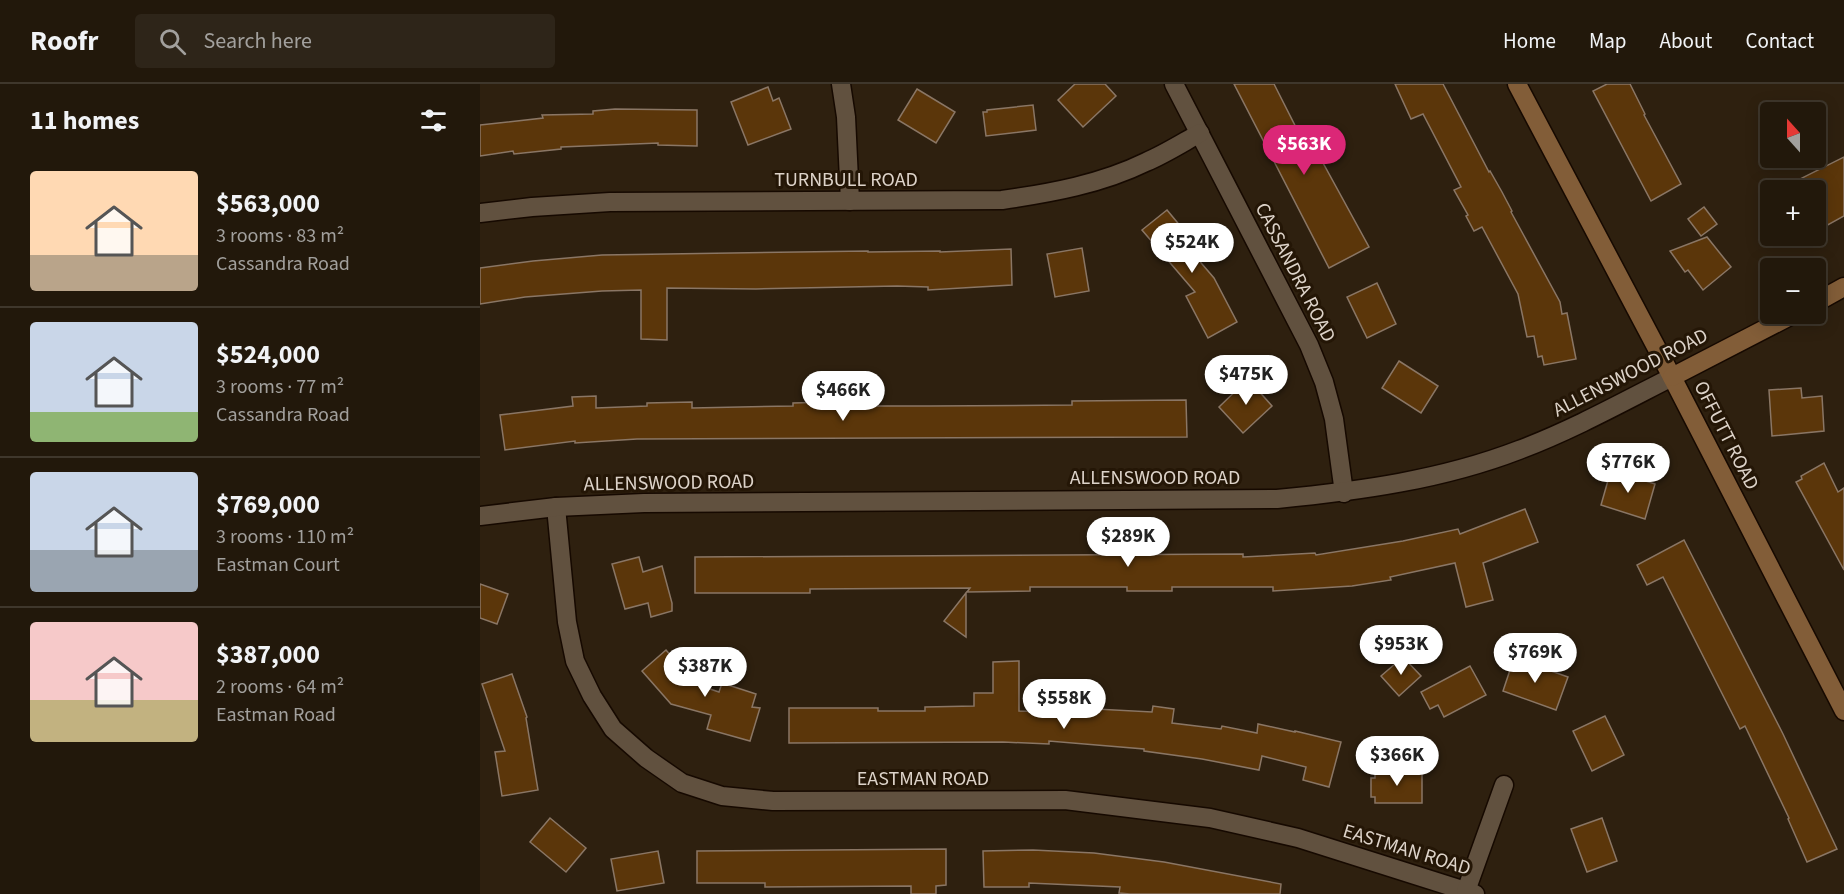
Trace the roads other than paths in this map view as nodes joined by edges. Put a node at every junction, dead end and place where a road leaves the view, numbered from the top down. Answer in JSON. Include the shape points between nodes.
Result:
{"nodes":[{"id":1,"x":841,"y":84,"type":"edge"},
{"id":2,"x":1174,"y":84,"type":"edge"},
{"id":3,"x":1517,"y":84,"type":"edge"},
{"id":4,"x":1200,"y":133,"type":"junction"},
{"id":5,"x":850,"y":201,"type":"junction"},
{"id":6,"x":480,"y":213,"type":"edge"},
{"id":7,"x":1844,"y":287,"type":"edge"},
{"id":8,"x":1826,"y":297,"type":"edge"},
{"id":9,"x":1775,"y":324,"type":"edge"},
{"id":10,"x":1672,"y":377,"type":"junction"},
{"id":11,"x":1344,"y":493,"type":"junction"},
{"id":12,"x":556,"y":507,"type":"junction"},
{"id":13,"x":480,"y":516,"type":"edge"},
{"id":14,"x":1844,"y":711,"type":"edge"},
{"id":15,"x":1504,"y":785,"type":"dead end"},
{"id":16,"x":1471,"y":892,"type":"edge"}],
"edges":[{"from":1,"to":5,"type":"street"},
{"from":2,"to":4,"type":"street","name":"CASSANDRA ROAD"},
{"from":3,"to":10,"type":"street","name":"OFFUTT ROAD"},
{"from":4,"to":5,"type":"street","name":"TURNBULL ROAD","via":[[1145,163],[1059,192],[1002,200]]},
{"from":4,"to":11,"type":"street","name":"CASSANDRA ROAD","via":[[1309,345],[1324,382],[1334,419]]},
{"from":5,"to":6,"type":"street","name":"TURNBULL ROAD","via":[[610,202]]},
{"from":7,"to":8,"type":"street"},
{"from":9,"to":10,"type":"street","name":"ALLENSWOOD ROAD"},
{"from":10,"to":11,"type":"street","name":"ALLENSWOOD ROAD","via":[[1566,431],[1517,451],[1402,483]]},
{"from":10,"to":14,"type":"street","name":"OFFUTT ROAD"},
{"from":11,"to":12,"type":"street","name":"ALLENSWOOD ROAD","via":[[1277,499],[644,503]]},
{"from":12,"to":13,"type":"street","name":"ALLENSWOOD ROAD"},
{"from":12,"to":16,"type":"street","name":"EASTMAN ROAD","via":[[567,622],[575,661],[591,696],[613,729],[682,783],[722,796],[773,801],[1065,800],[1210,818],[1298,838]]},
{"from":15,"to":16,"type":"street"}]}
